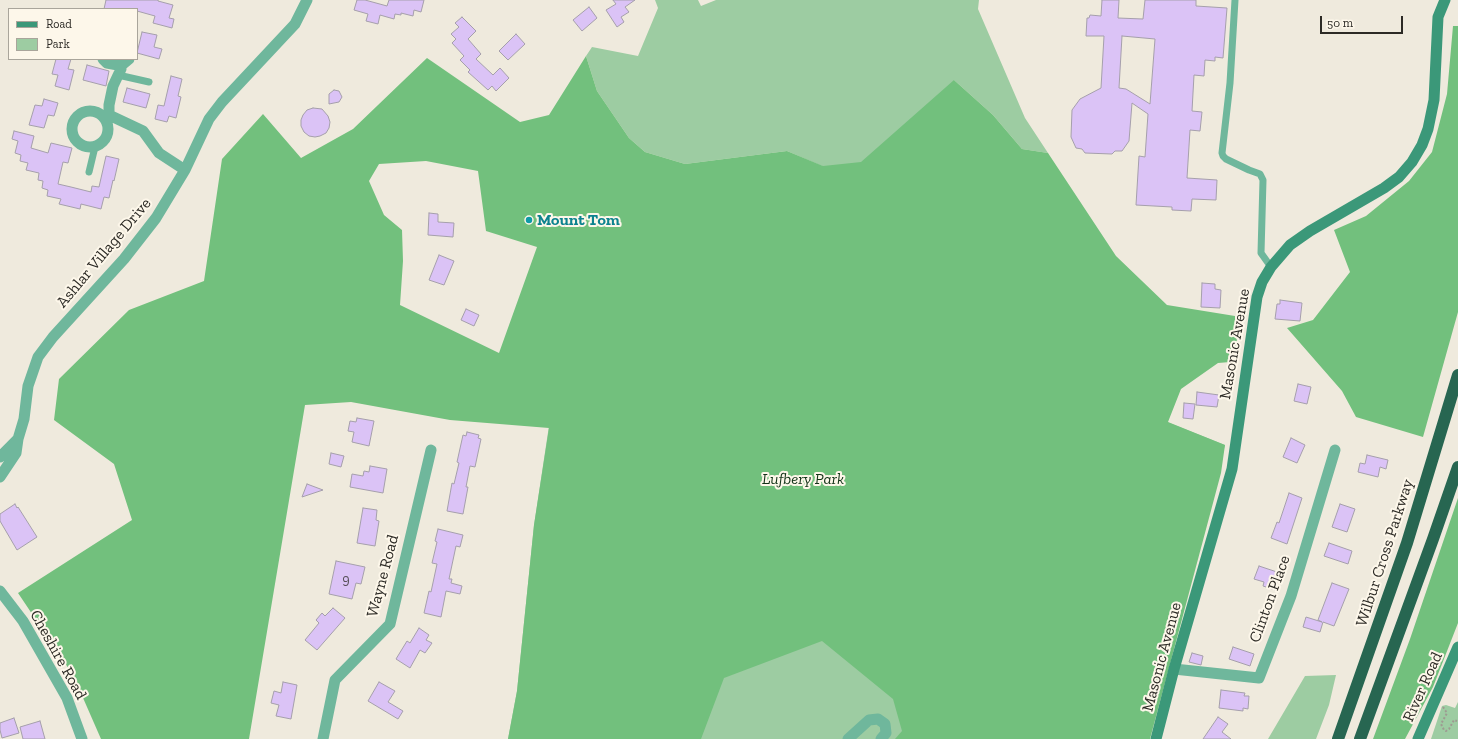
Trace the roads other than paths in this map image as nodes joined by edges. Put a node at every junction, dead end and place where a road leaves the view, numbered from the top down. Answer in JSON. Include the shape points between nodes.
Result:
{"nodes":[{"id":1,"x":307,"y":0,"type":"edge"},
{"id":2,"x":1235,"y":0,"type":"edge"},
{"id":3,"x":1445,"y":0,"type":"edge"},
{"id":4,"x":104,"y":60,"type":"edge"},
{"id":5,"x":123,"y":66,"type":"edge"},
{"id":6,"x":150,"y":82,"type":"dead end"},
{"id":7,"x":108,"y":118,"type":"junction"},
{"id":8,"x":95,"y":146,"type":"junction"},
{"id":9,"x":185,"y":170,"type":"junction"},
{"id":10,"x":89,"y":172,"type":"dead end"},
{"id":11,"x":1271,"y":267,"type":"junction"},
{"id":12,"x":1458,"y":376,"type":"edge"},
{"id":13,"x":18,"y":439,"type":"junction"},
{"id":14,"x":431,"y":450,"type":"dead end"},
{"id":15,"x":1336,"y":450,"type":"dead end"},
{"id":16,"x":0,"y":457,"type":"edge"},
{"id":17,"x":1458,"y":466,"type":"edge"},
{"id":18,"x":0,"y":477,"type":"edge"},
{"id":19,"x":0,"y":591,"type":"edge"},
{"id":20,"x":1458,"y":647,"type":"edge"},
{"id":21,"x":1174,"y":669,"type":"junction"},
{"id":22,"x":82,"y":739,"type":"edge"},
{"id":23,"x":323,"y":739,"type":"edge"},
{"id":24,"x":848,"y":739,"type":"edge"},
{"id":25,"x":881,"y":739,"type":"edge"},
{"id":26,"x":1156,"y":739,"type":"edge"},
{"id":27,"x":1338,"y":739,"type":"edge"},
{"id":28,"x":1360,"y":739,"type":"edge"},
{"id":29,"x":1418,"y":739,"type":"edge"}],
"edges":[{"from":1,"to":9,"type":"street","name":"Ashlar Village Drive","via":[[295,24],[209,119]]},
{"from":2,"to":11,"type":"lane","via":[[1230,83],[1222,153],[1226,159],[1260,174],[1263,180],[1262,253]]},
{"from":3,"to":11,"type":"main road","name":"Masonic Avenue","via":[[1438,17],[1434,100],[1428,129],[1412,162],[1399,177],[1384,188],[1290,245]]},
{"from":4,"to":5,"type":"street","via":[[112,65]]},
{"from":5,"to":6,"type":"lane"},
{"from":5,"to":7,"type":"street","via":[[113,86]]},
{"from":7,"to":8,"type":"street","via":[[107,137]]},
{"from":7,"to":8,"type":"street","via":[[90,111],[84,112],[72,124],[76,141],[80,145]]},
{"from":7,"to":9,"type":"street","via":[[143,131],[160,153]]},
{"from":8,"to":10,"type":"lane"},
{"from":9,"to":13,"type":"street","name":"Ashlar Village Drive","via":[[152,224],[38,357],[28,386],[24,419]]},
{"from":11,"to":21,"type":"main road","name":"Masonic Avenue","via":[[1262,282],[1257,298],[1232,469]]},
{"from":12,"to":27,"type":"highway","name":"Wilbur Cross Parkway","via":[[1407,543]]},
{"from":13,"to":16,"type":"street","name":"Ashlar Village Drive"},
{"from":13,"to":18,"type":"street","name":"Ashlar Village Drive","via":[[16,453]]},
{"from":14,"to":23,"type":"street","name":"Wayne Road","via":[[390,624],[335,680]]},
{"from":15,"to":21,"type":"street","name":"Clinton Place","via":[[1290,596],[1259,678]]},
{"from":17,"to":28,"type":"highway"},
{"from":19,"to":22,"type":"street","name":"Cheshire Road","via":[[23,622],[67,698]]},
{"from":20,"to":29,"type":"main road","name":"River Road"},
{"from":21,"to":26,"type":"main road","name":"Masonic Avenue"},
{"from":24,"to":25,"type":"street","via":[[869,720],[878,719],[885,724],[886,733]]}]}
